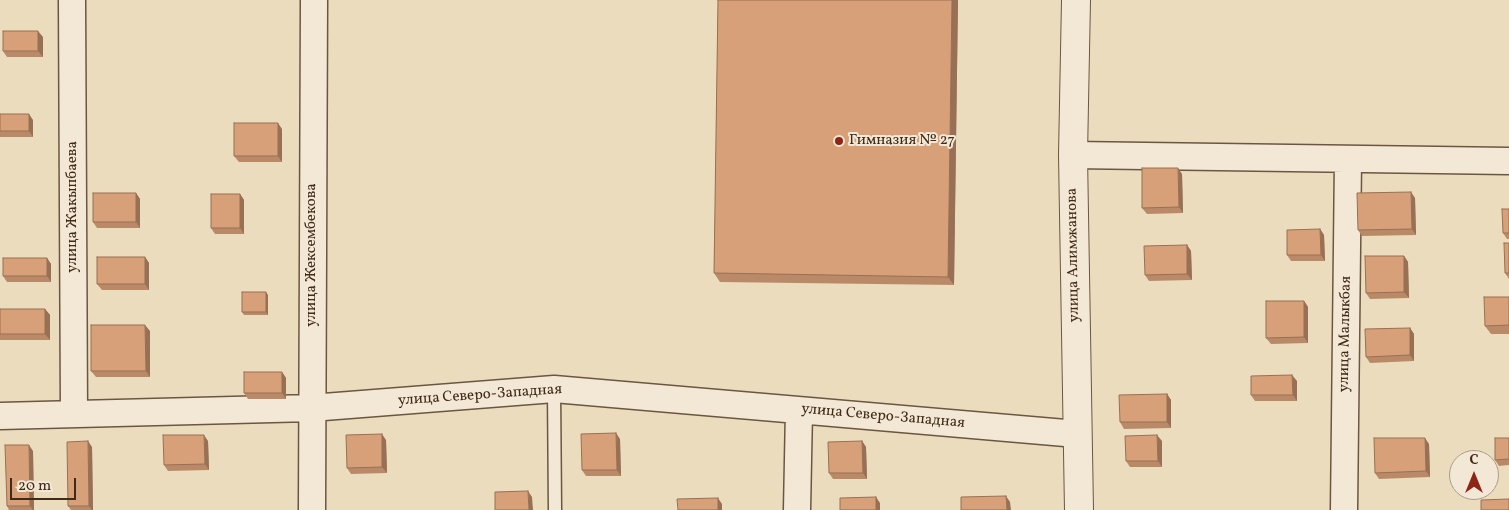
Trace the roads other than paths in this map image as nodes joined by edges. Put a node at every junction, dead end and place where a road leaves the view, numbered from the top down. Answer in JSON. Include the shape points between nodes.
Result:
{"nodes":[{"id":1,"x":72,"y":0,"type":"edge"},
{"id":2,"x":314,"y":0,"type":"edge"},
{"id":3,"x":1076,"y":0,"type":"edge"},
{"id":4,"x":1073,"y":155,"type":"junction"},
{"id":5,"x":1348,"y":159,"type":"junction"},
{"id":6,"x":1509,"y":161,"type":"edge"},
{"id":7,"x":554,"y":389,"type":"junction"},
{"id":8,"x":311,"y":408,"type":"junction"},
{"id":9,"x":799,"y":410,"type":"junction"},
{"id":10,"x":74,"y":414,"type":"junction"},
{"id":11,"x":0,"y":416,"type":"edge"},
{"id":12,"x":1078,"y":434,"type":"junction"},
{"id":13,"x":312,"y":510,"type":"edge"},
{"id":14,"x":555,"y":510,"type":"edge"},
{"id":15,"x":797,"y":510,"type":"edge"},
{"id":16,"x":1079,"y":510,"type":"edge"},
{"id":17,"x":1344,"y":510,"type":"edge"}],
"edges":[{"from":1,"to":10,"type":"street","name":"улица Жакыпбаева"},
{"from":2,"to":8,"type":"street","name":"улица Жексембекова"},
{"from":3,"to":4,"type":"street","name":"улица Алимжанова"},
{"from":4,"to":5,"type":"street"},
{"from":4,"to":12,"type":"street","name":"улица Алимжанова"},
{"from":5,"to":6,"type":"street"},
{"from":5,"to":17,"type":"street","name":"улица Малыкбая"},
{"from":7,"to":8,"type":"street","name":"улица Северо-Западная"},
{"from":7,"to":9,"type":"street","name":"улица Северо-Западная"},
{"from":7,"to":14,"type":"lane"},
{"from":8,"to":10,"type":"street","name":"улица Северо-Западная"},
{"from":8,"to":13,"type":"street","name":"улица Жексембекова"},
{"from":9,"to":12,"type":"street","name":"улица Северо-Западная"},
{"from":9,"to":15,"type":"street"},
{"from":10,"to":11,"type":"street","name":"улица Северо-Западная"},
{"from":12,"to":16,"type":"street","name":"улица Алимжанова"}]}
